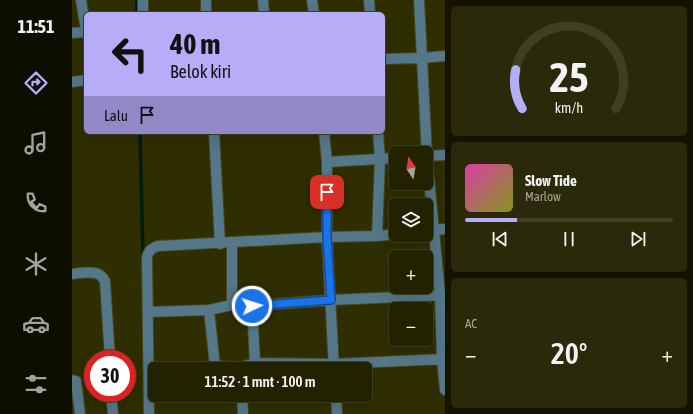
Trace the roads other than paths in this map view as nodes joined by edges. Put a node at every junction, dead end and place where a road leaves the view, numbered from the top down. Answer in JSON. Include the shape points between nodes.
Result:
{"nodes":[{"id":1,"x":81,"y":0,"type":"edge"},
{"id":2,"x":143,"y":0,"type":"edge"},
{"id":3,"x":206,"y":0,"type":"edge"},
{"id":4,"x":263,"y":0,"type":"edge"},
{"id":5,"x":312,"y":0,"type":"edge"},
{"id":6,"x":369,"y":0,"type":"edge"},
{"id":7,"x":419,"y":0,"type":"edge"},
{"id":8,"x":143,"y":12,"type":"edge"},
{"id":9,"x":206,"y":12,"type":"edge"},
{"id":10,"x":264,"y":12,"type":"edge"},
{"id":11,"x":314,"y":12,"type":"edge"},
{"id":12,"x":370,"y":12,"type":"edge"},
{"id":13,"x":84,"y":19,"type":"edge"},
{"id":14,"x":84,"y":31,"type":"edge"},
{"id":15,"x":72,"y":33,"type":"edge"},
{"id":16,"x":445,"y":56,"type":"edge"},
{"id":17,"x":422,"y":58,"type":"junction"},
{"id":18,"x":385,"y":59,"type":"edge"},
{"id":19,"x":84,"y":80,"type":"edge"},
{"id":20,"x":72,"y":82,"type":"edge"},
{"id":21,"x":214,"y":134,"type":"edge"},
{"id":22,"x":324,"y":134,"type":"edge"},
{"id":23,"x":378,"y":134,"type":"edge"},
{"id":24,"x":426,"y":146,"type":"edge"},
{"id":25,"x":445,"y":155,"type":"edge"},
{"id":26,"x":433,"y":156,"type":"edge"},
{"id":27,"x":389,"y":158,"type":"edge"},
{"id":28,"x":380,"y":159,"type":"junction"},
{"id":29,"x":327,"y":162,"type":"junction"},
{"id":30,"x":445,"y":229,"type":"edge"},
{"id":31,"x":433,"y":230,"type":"edge"},
{"id":32,"x":389,"y":235,"type":"edge"},
{"id":33,"x":377,"y":236,"type":"junction"},
{"id":34,"x":327,"y":238,"type":"junction"},
{"id":35,"x":432,"y":242,"type":"edge"},
{"id":36,"x":232,"y":243,"type":"junction"},
{"id":37,"x":220,"y":244,"type":"junction"},
{"id":38,"x":72,"y":274,"type":"edge"},
{"id":39,"x":442,"y":295,"type":"edge"},
{"id":40,"x":331,"y":300,"type":"junction"},
{"id":41,"x":232,"y":305,"type":"junction"},
{"id":42,"x":252,"y":306,"type":"junction"},
{"id":43,"x":209,"y":310,"type":"junction"},
{"id":44,"x":148,"y":312,"type":"junction"},
{"id":45,"x":109,"y":350,"type":"edge"},
{"id":46,"x":444,"y":359,"type":"edge"},
{"id":47,"x":151,"y":362,"type":"edge"},
{"id":48,"x":215,"y":362,"type":"edge"},
{"id":49,"x":254,"y":362,"type":"edge"},
{"id":50,"x":334,"y":362,"type":"edge"},
{"id":51,"x":372,"y":364,"type":"edge"},
{"id":52,"x":72,"y":380,"type":"edge"},
{"id":53,"x":445,"y":390,"type":"edge"},
{"id":54,"x":112,"y":402,"type":"edge"},
{"id":55,"x":149,"y":402,"type":"edge"},
{"id":56,"x":242,"y":402,"type":"edge"},
{"id":57,"x":336,"y":402,"type":"edge"},
{"id":58,"x":80,"y":414,"type":"edge"},
{"id":59,"x":113,"y":414,"type":"edge"},
{"id":60,"x":148,"y":414,"type":"edge"},
{"id":61,"x":243,"y":414,"type":"edge"},
{"id":62,"x":337,"y":414,"type":"edge"}],
"edges":[{"from":1,"to":13,"type":"street"},
{"from":2,"to":8,"type":"street"},
{"from":3,"to":9,"type":"street"},
{"from":4,"to":10,"type":"street"},
{"from":5,"to":11,"type":"street"},
{"from":6,"to":12,"type":"street"},
{"from":7,"to":17,"type":"street"},
{"from":14,"to":15,"type":"street"},
{"from":16,"to":17,"type":"street"},
{"from":17,"to":18,"type":"street"},
{"from":17,"to":24,"type":"street"},
{"from":19,"to":20,"type":"street"},
{"from":21,"to":37,"type":"street"},
{"from":22,"to":29,"type":"street"},
{"from":23,"to":28,"type":"street"},
{"from":25,"to":26,"type":"street"},
{"from":27,"to":28,"type":"street"},
{"from":28,"to":29,"type":"street"},
{"from":28,"to":33,"type":"street"},
{"from":29,"to":34,"type":"street"},
{"from":30,"to":31,"type":"street"},
{"from":32,"to":33,"type":"street"},
{"from":33,"to":34,"type":"street"},
{"from":34,"to":36,"type":"street"},
{"from":34,"to":40,"type":"street"},
{"from":35,"to":39,"type":"street"},
{"from":36,"to":37,"type":"street"},
{"from":36,"to":41,"type":"street"},
{"from":37,"to":44,"type":"street","via":[[158,246],[151,249],[147,257]]},
{"from":38,"to":45,"type":"street","via":[[99,274],[105,281]]},
{"from":39,"to":40,"type":"street"},
{"from":39,"to":46,"type":"street"},
{"from":40,"to":42,"type":"street"},
{"from":40,"to":50,"type":"street"},
{"from":41,"to":42,"type":"street"},
{"from":41,"to":43,"type":"street"},
{"from":42,"to":49,"type":"street"},
{"from":43,"to":44,"type":"street"},
{"from":43,"to":48,"type":"street"},
{"from":44,"to":47,"type":"street"},
{"from":46,"to":51,"type":"street"},
{"from":46,"to":53,"type":"street"},
{"from":52,"to":58,"type":"street","via":[[76,382]]},
{"from":54,"to":59,"type":"street"},
{"from":55,"to":60,"type":"street"},
{"from":56,"to":61,"type":"street"},
{"from":57,"to":62,"type":"street"}]}
